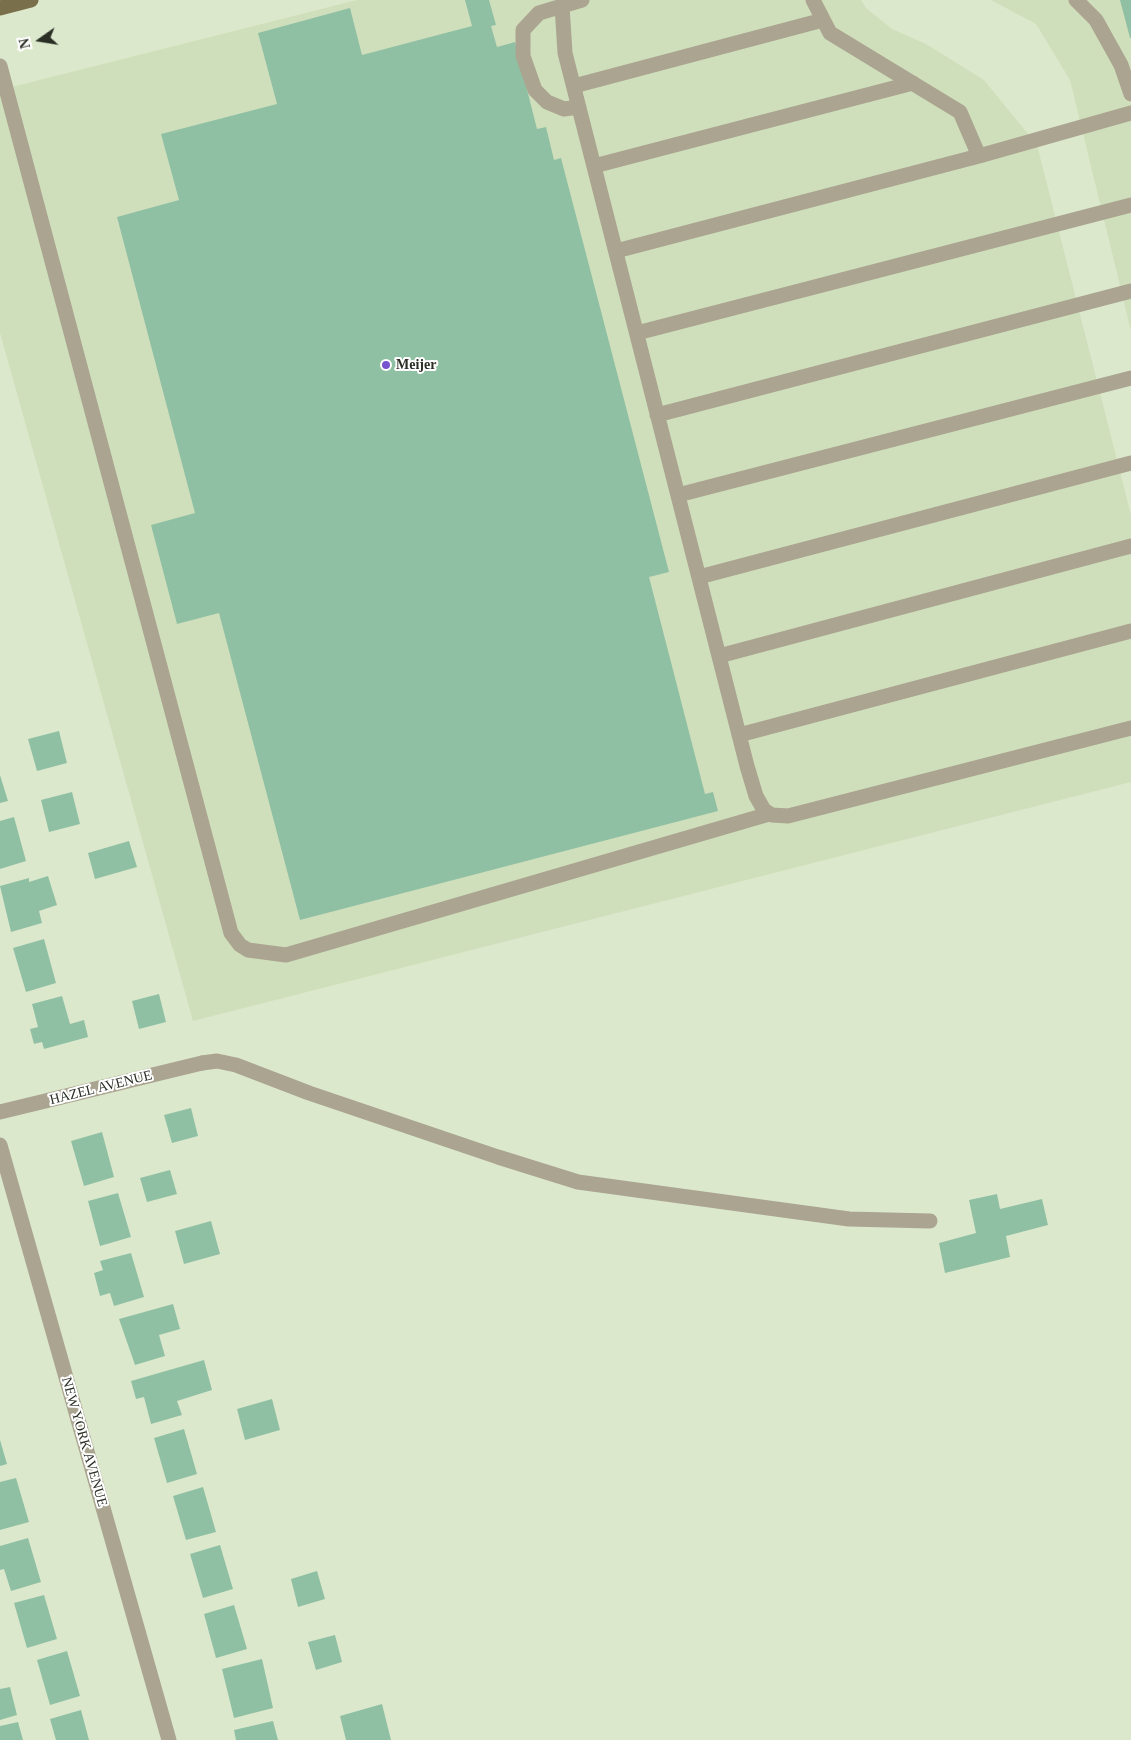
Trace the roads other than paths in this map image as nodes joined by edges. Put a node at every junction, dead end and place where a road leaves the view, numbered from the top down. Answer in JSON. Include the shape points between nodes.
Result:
{"nodes":[{"id":1,"x":31,"y":0,"type":"edge"},
{"id":2,"x":582,"y":0,"type":"edge"},
{"id":3,"x":813,"y":0,"type":"edge"},
{"id":4,"x":1076,"y":0,"type":"edge"},
{"id":5,"x":562,"y":6,"type":"junction"},
{"id":6,"x":0,"y":8,"type":"edge"},
{"id":7,"x":823,"y":20,"type":"junction"},
{"id":8,"x":0,"y":66,"type":"edge"},
{"id":9,"x":913,"y":83,"type":"junction"},
{"id":10,"x":574,"y":86,"type":"junction"},
{"id":11,"x":1131,"y":94,"type":"edge"},
{"id":12,"x":579,"y":107,"type":"junction"},
{"id":13,"x":1131,"y":113,"type":"edge"},
{"id":14,"x":979,"y":156,"type":"junction"},
{"id":15,"x":594,"y":166,"type":"junction"},
{"id":16,"x":1131,"y":205,"type":"edge"},
{"id":17,"x":616,"y":251,"type":"junction"},
{"id":18,"x":1131,"y":291,"type":"edge"},
{"id":19,"x":636,"y":333,"type":"junction"},
{"id":20,"x":1131,"y":378,"type":"edge"},
{"id":21,"x":657,"y":415,"type":"junction"},
{"id":22,"x":1131,"y":463,"type":"edge"},
{"id":23,"x":678,"y":495,"type":"junction"},
{"id":24,"x":1131,"y":546,"type":"edge"},
{"id":25,"x":699,"y":577,"type":"junction"},
{"id":26,"x":1131,"y":631,"type":"edge"},
{"id":27,"x":719,"y":656,"type":"junction"},
{"id":28,"x":1131,"y":728,"type":"edge"},
{"id":29,"x":739,"y":735,"type":"junction"},
{"id":30,"x":769,"y":814,"type":"junction"},
{"id":31,"x":0,"y":1112,"type":"edge"},
{"id":32,"x":0,"y":1145,"type":"edge"},
{"id":33,"x":930,"y":1221,"type":"dead end"},
{"id":34,"x":169,"y":1740,"type":"edge"}],
"edges":[{"from":1,"to":6,"type":"main road"},
{"from":2,"to":5,"type":"street"},
{"from":3,"to":7,"type":"street"},
{"from":4,"to":11,"type":"street","via":[[1096,20],[1121,65]]},
{"from":5,"to":10,"type":"street","via":[[565,53]]},
{"from":5,"to":12,"type":"street","via":[[539,13],[523,30],[523,56],[535,90],[547,102],[564,109]]},
{"from":7,"to":9,"type":"street","via":[[830,33]]},
{"from":7,"to":10,"type":"street"},
{"from":8,"to":30,"type":"street","via":[[229,923],[240,945],[248,950],[286,955]]},
{"from":9,"to":14,"type":"street","via":[[960,112]]},
{"from":9,"to":15,"type":"street"},
{"from":10,"to":12,"type":"street"},
{"from":12,"to":15,"type":"street"},
{"from":13,"to":14,"type":"street"},
{"from":14,"to":17,"type":"street"},
{"from":15,"to":17,"type":"street"},
{"from":16,"to":19,"type":"street"},
{"from":17,"to":19,"type":"street"},
{"from":18,"to":21,"type":"street"},
{"from":19,"to":21,"type":"street"},
{"from":20,"to":23,"type":"street"},
{"from":21,"to":23,"type":"street"},
{"from":22,"to":25,"type":"street"},
{"from":23,"to":25,"type":"street"},
{"from":24,"to":27,"type":"street"},
{"from":25,"to":27,"type":"street"},
{"from":26,"to":29,"type":"street"},
{"from":27,"to":29,"type":"street"},
{"from":28,"to":30,"type":"street","via":[[788,816]]},
{"from":29,"to":30,"type":"street","via":[[756,796]]},
{"from":31,"to":33,"type":"street","name":"HAZEL AVENUE","via":[[217,1061],[578,1182],[849,1219]]},
{"from":32,"to":34,"type":"street","name":"NEW YORK AVENUE"}]}
